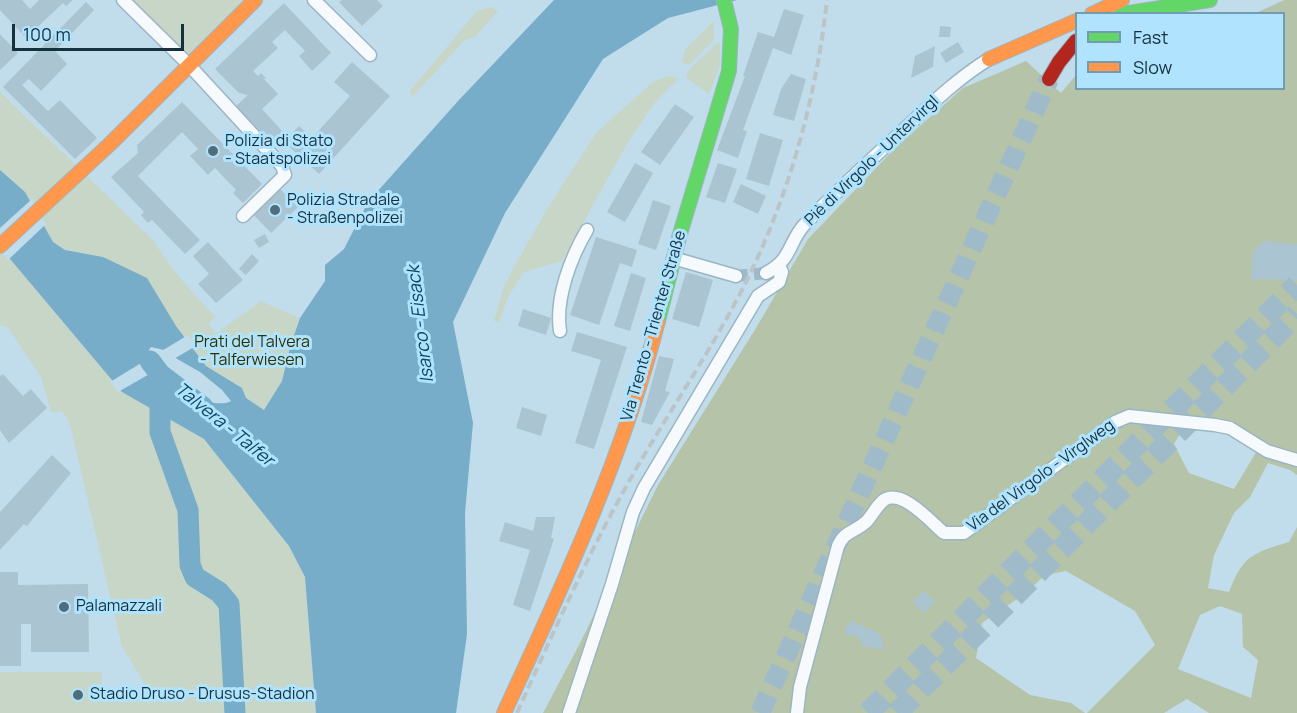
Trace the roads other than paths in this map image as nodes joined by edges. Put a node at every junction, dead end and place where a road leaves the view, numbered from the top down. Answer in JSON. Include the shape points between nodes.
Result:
{"nodes":[{"id":1,"x":123,"y":0,"type":"edge"},
{"id":2,"x":255,"y":0,"type":"edge"},
{"id":3,"x":314,"y":0,"type":"edge"},
{"id":4,"x":724,"y":0,"type":"edge"},
{"id":5,"x":1122,"y":0,"type":"edge"},
{"id":6,"x":1143,"y":0,"type":"edge"},
{"id":7,"x":1210,"y":0,"type":"edge"},
{"id":8,"x":1096,"y":12,"type":"edge"},
{"id":9,"x":1123,"y":12,"type":"edge"},
{"id":10,"x":1133,"y":12,"type":"edge"},
{"id":11,"x":1075,"y":22,"type":"edge"},
{"id":12,"x":1075,"y":44,"type":"edge"},
{"id":13,"x":369,"y":55,"type":"dead end"},
{"id":14,"x":989,"y":59,"type":"joint"},
{"id":15,"x":189,"y":65,"type":"junction"},
{"id":16,"x":1049,"y":80,"type":"tunnel mouth"},
{"id":17,"x":243,"y":216,"type":"dead end"},
{"id":18,"x":587,"y":230,"type":"dead end"},
{"id":19,"x":0,"y":246,"type":"edge"},
{"id":20,"x":674,"y":258,"type":"junction"},
{"id":21,"x":779,"y":266,"type":"junction"},
{"id":22,"x":766,"y":273,"type":"tunnel mouth"},
{"id":23,"x":736,"y":276,"type":"tunnel mouth"},
{"id":24,"x":560,"y":331,"type":"dead end"},
{"id":25,"x":1297,"y":460,"type":"edge"},
{"id":26,"x":504,"y":713,"type":"edge"},
{"id":27,"x":569,"y":713,"type":"edge"},
{"id":28,"x":797,"y":713,"type":"edge"}],
"edges":[{"from":1,"to":15,"type":"street"},
{"from":2,"to":15,"type":"street"},
{"from":3,"to":13,"type":"street"},
{"from":4,"to":20,"type":"street","name":"Via Trento - Trienter Straße","via":[[730,23],[729,71]]},
{"from":5,"to":8,"type":"street"},
{"from":6,"to":9,"type":"street"},
{"from":7,"to":10,"type":"street"},
{"from":11,"to":14,"type":"street"},
{"from":12,"to":16,"type":"street"},
{"from":14,"to":21,"type":"street","name":"Piè di Virgolo - Untervirgl","via":[[940,95],[851,178],[803,226]]},
{"from":15,"to":17,"type":"street","via":[[285,171]]},
{"from":15,"to":19,"type":"street"},
{"from":18,"to":24,"type":"street","via":[[564,285]]},
{"from":20,"to":23,"type":"street"},
{"from":20,"to":26,"type":"street","name":"Via Trento - Trienter Straße","via":[[647,363],[606,480],[575,560]]},
{"from":21,"to":22,"type":"street"},
{"from":21,"to":27,"type":"street","name":"Piè di Virgolo - Untervirgl","via":[[779,282],[758,296],[644,488]]},
{"from":25,"to":28,"type":"street","name":"Via del Virgolo - Virglweg","via":[[1267,451],[1230,428],[1129,416],[1115,422],[964,533],[944,533],[919,508],[896,498],[885,500],[861,526],[842,537],[838,546],[800,687]]}]}
